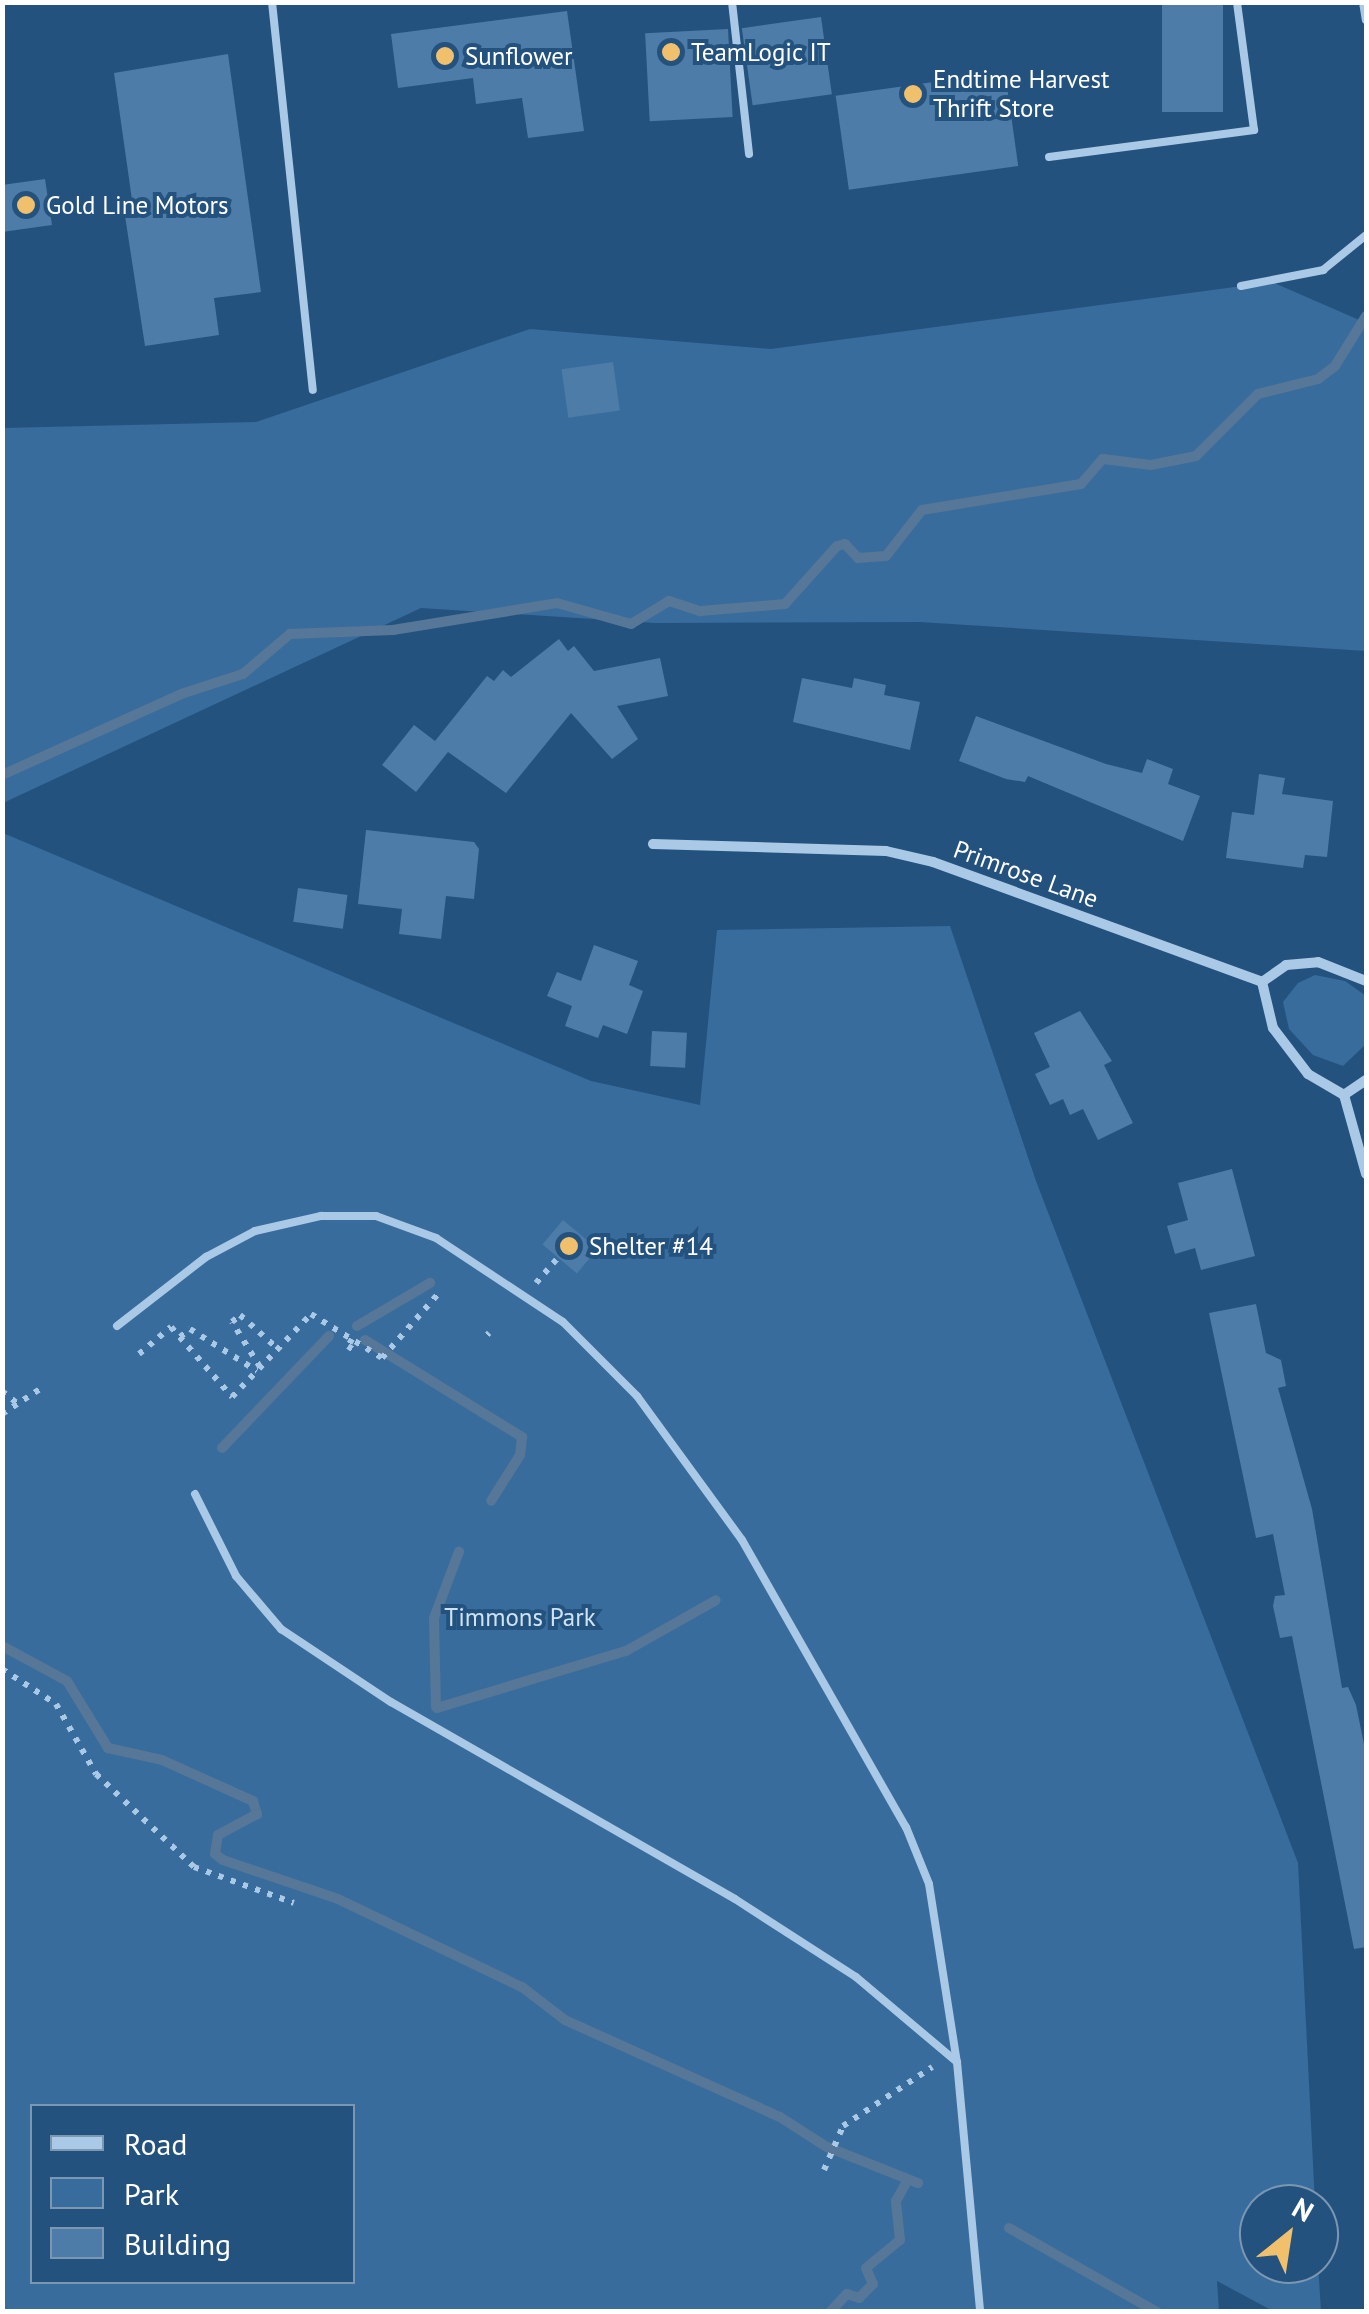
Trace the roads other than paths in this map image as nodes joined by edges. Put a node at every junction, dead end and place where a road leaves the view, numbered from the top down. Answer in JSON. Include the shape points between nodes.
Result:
{"nodes":[{"id":1,"x":272,"y":2,"type":"edge"},
{"id":2,"x":732,"y":2,"type":"edge"},
{"id":3,"x":1237,"y":2,"type":"edge"},
{"id":4,"x":1363,"y":2,"type":"edge"},
{"id":5,"x":1366,"y":20,"type":"edge"},
{"id":6,"x":750,"y":154,"type":"dead end"},
{"id":7,"x":1049,"y":157,"type":"dead end"},
{"id":8,"x":1366,"y":235,"type":"edge"},
{"id":9,"x":1241,"y":286,"type":"dead end"},
{"id":10,"x":313,"y":390,"type":"dead end"},
{"id":11,"x":653,"y":844,"type":"dead end"},
{"id":12,"x":1366,"y":980,"type":"edge"},
{"id":13,"x":1262,"y":982,"type":"junction"},
{"id":14,"x":1366,"y":1080,"type":"edge"},
{"id":15,"x":1344,"y":1095,"type":"junction"},
{"id":16,"x":1366,"y":1174,"type":"edge"},
{"id":17,"x":117,"y":1326,"type":"dead end"},
{"id":18,"x":195,"y":1494,"type":"dead end"},
{"id":19,"x":957,"y":2062,"type":"junction"},
{"id":20,"x":980,"y":2312,"type":"edge"}],
"edges":[{"from":1,"to":10,"type":"lane"},
{"from":2,"to":6,"type":"lane"},
{"from":3,"to":7,"type":"lane","via":[[1254,130]]},
{"from":4,"to":5,"type":"lane"},
{"from":8,"to":9,"type":"lane","via":[[1323,270]]},
{"from":11,"to":13,"type":"street","name":"Primrose Lane","via":[[886,850]]},
{"from":12,"to":13,"type":"street","via":[[1318,962],[1286,966]]},
{"from":13,"to":15,"type":"street","via":[[1273,1028],[1308,1074]]},
{"from":14,"to":15,"type":"street"},
{"from":15,"to":16,"type":"street"},
{"from":17,"to":19,"type":"lane","via":[[222,1248],[254,1231],[322,1216],[376,1216],[436,1238],[562,1322],[637,1396],[742,1540],[906,1827],[929,1884]]},
{"from":18,"to":19,"type":"lane","via":[[236,1576],[281,1629],[391,1702],[750,1908],[856,1977]]},
{"from":19,"to":20,"type":"lane"}]}
